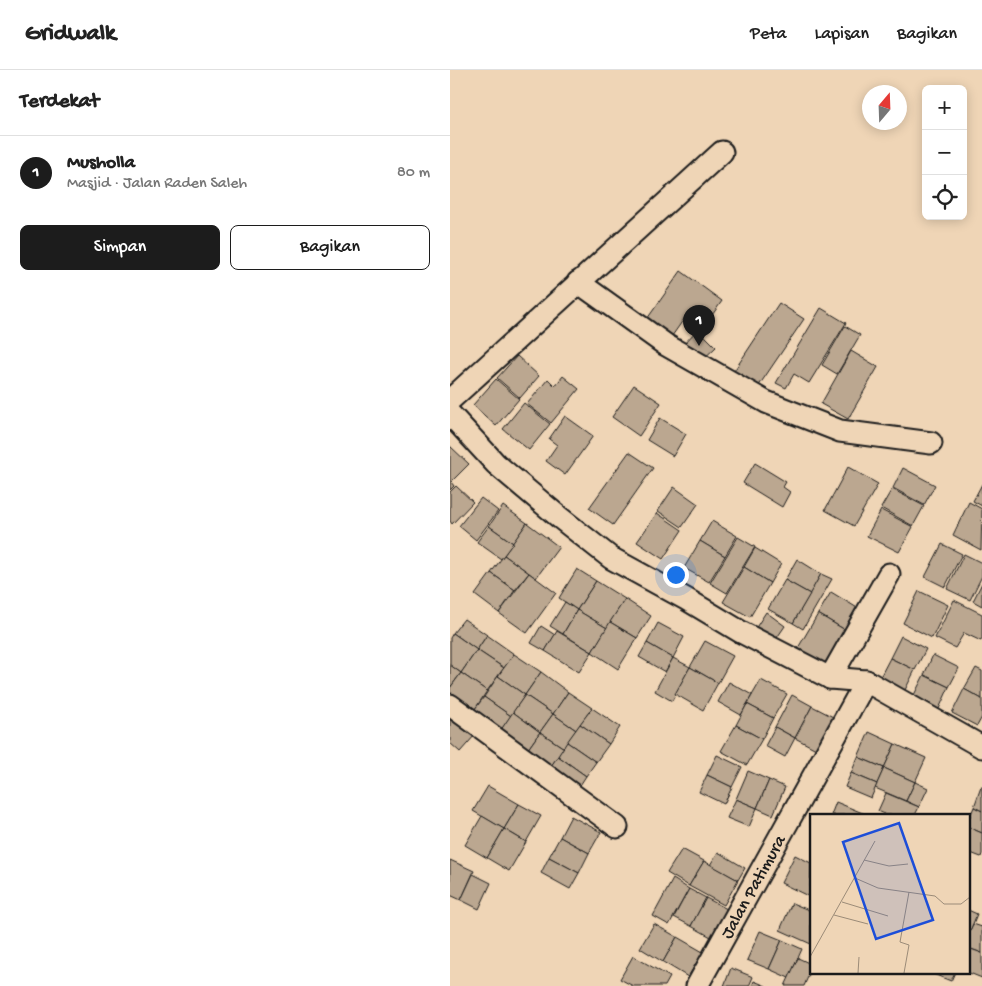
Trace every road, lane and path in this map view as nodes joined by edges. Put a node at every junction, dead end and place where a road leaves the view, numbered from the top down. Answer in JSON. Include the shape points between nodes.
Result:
{"nodes":[{"id":1,"x":722,"y":152,"type":"dead end"},
{"id":2,"x":578,"y":282,"type":"junction"},
{"id":3,"x":450,"y":400,"type":"edge"},
{"id":4,"x":450,"y":414,"type":"edge"},
{"id":5,"x":931,"y":443,"type":"dead end"},
{"id":6,"x":889,"y":574,"type":"dead end"},
{"id":7,"x":830,"y":678,"type":"junction"},
{"id":8,"x":866,"y":681,"type":"junction"},
{"id":9,"x":450,"y":705,"type":"edge"},
{"id":10,"x":982,"y":747,"type":"edge"},
{"id":11,"x":617,"y":827,"type":"dead end"},
{"id":12,"x":698,"y":986,"type":"edge"}],
"edges":[{"from":1,"to":2,"type":"street"},
{"from":2,"to":3,"type":"street"},
{"from":2,"to":5,"type":"street","via":[[666,345],[766,402],[840,431]]},
{"from":4,"to":7,"type":"street","via":[[496,464],[611,558]]},
{"from":6,"to":7,"type":"street"},
{"from":7,"to":8,"type":"street"},
{"from":8,"to":10,"type":"street"},
{"from":8,"to":12,"type":"street","name":"Jalan Patimura"},
{"from":9,"to":11,"type":"street"}]}
